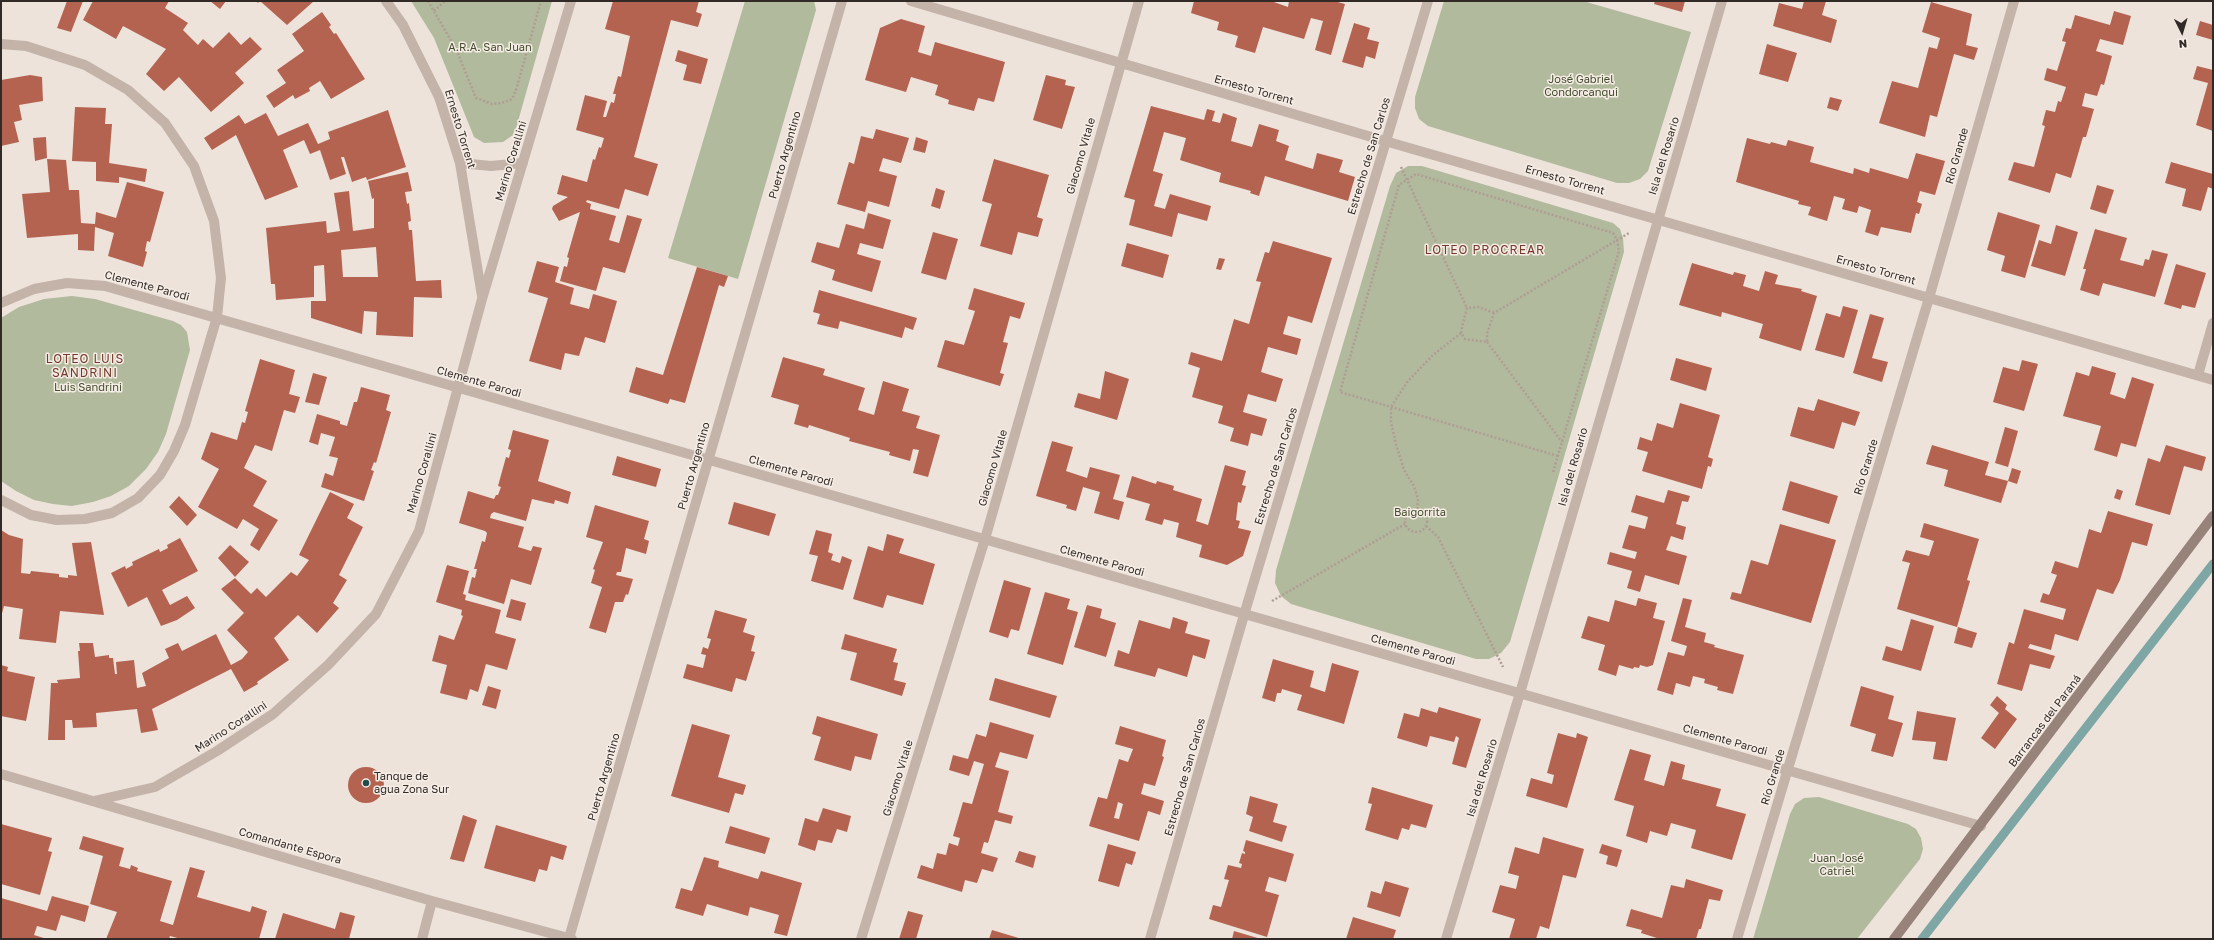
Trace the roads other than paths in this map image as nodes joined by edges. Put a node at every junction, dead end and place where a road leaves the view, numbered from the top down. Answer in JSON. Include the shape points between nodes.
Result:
{"nodes":[{"id":1,"x":386,"y":1,"type":"edge"},
{"id":2,"x":570,"y":1,"type":"edge"},
{"id":3,"x":842,"y":1,"type":"edge"},
{"id":4,"x":911,"y":1,"type":"edge"},
{"id":5,"x":1138,"y":1,"type":"edge"},
{"id":6,"x":1428,"y":1,"type":"edge"},
{"id":7,"x":1722,"y":1,"type":"edge"},
{"id":8,"x":2014,"y":1,"type":"edge"},
{"id":9,"x":1,"y":44,"type":"edge"},
{"id":10,"x":1120,"y":63,"type":"junction"},
{"id":11,"x":1386,"y":141,"type":"junction"},
{"id":12,"x":460,"y":163,"type":"junction"},
{"id":13,"x":523,"y":163,"type":"junction"},
{"id":14,"x":1657,"y":218,"type":"junction"},
{"id":15,"x":1929,"y":298,"type":"junction"},
{"id":16,"x":482,"y":299,"type":"junction"},
{"id":17,"x":1,"y":304,"type":"edge"},
{"id":18,"x":217,"y":317,"type":"junction"},
{"id":19,"x":2213,"y":323,"type":"edge"},
{"id":20,"x":2198,"y":375,"type":"junction"},
{"id":21,"x":2213,"y":380,"type":"edge"},
{"id":22,"x":458,"y":389,"type":"junction"},
{"id":23,"x":708,"y":461,"type":"junction"},
{"id":24,"x":1,"y":500,"type":"edge"},
{"id":25,"x":2213,"y":516,"type":"edge"},
{"id":26,"x":985,"y":539,"type":"junction"},
{"id":27,"x":1244,"y":615,"type":"junction"},
{"id":28,"x":1520,"y":693,"type":"junction"},
{"id":29,"x":1788,"y":770,"type":"junction"},
{"id":30,"x":1,"y":774,"type":"edge"},
{"id":31,"x":94,"y":801,"type":"junction"},
{"id":32,"x":1981,"y":826,"type":"junction"},
{"id":33,"x":432,"y":901,"type":"junction"},
{"id":34,"x":422,"y":939,"type":"edge"},
{"id":35,"x":571,"y":939,"type":"edge"},
{"id":36,"x":861,"y":939,"type":"edge"},
{"id":37,"x":1150,"y":939,"type":"edge"},
{"id":38,"x":1446,"y":939,"type":"edge"},
{"id":39,"x":1738,"y":939,"type":"edge"},
{"id":40,"x":1894,"y":939,"type":"edge"}],
"edges":[{"from":1,"to":12,"type":"street","name":"Ernesto Torrent","via":[[403,25],[439,97]]},
{"from":2,"to":13,"type":"street","name":"Marino Corallini"},
{"from":3,"to":23,"type":"street","name":"Puerto Argentino"},
{"from":4,"to":10,"type":"street","name":"Ernesto Torrent"},
{"from":5,"to":10,"type":"street","name":"Giacomo Vitale"},
{"from":6,"to":11,"type":"street","name":"Estrecho de San Carlos"},
{"from":7,"to":14,"type":"street","name":"Isla del Rosario"},
{"from":8,"to":15,"type":"street","name":"Río Grande"},
{"from":9,"to":18,"type":"street","via":[[26,46],[84,65],[128,90],[165,123],[194,166],[214,221],[222,278]]},
{"from":10,"to":11,"type":"street","name":"Ernesto Torrent"},
{"from":10,"to":26,"type":"street","name":"Giacomo Vitale"},
{"from":11,"to":14,"type":"street","name":"Ernesto Torrent"},
{"from":11,"to":27,"type":"street","name":"Estrecho de San Carlos"},
{"from":12,"to":13,"type":"street","via":[[491,166]]},
{"from":12,"to":16,"type":"street","name":"Ernesto Torrent"},
{"from":13,"to":16,"type":"street","name":"Marino Corallini"},
{"from":14,"to":15,"type":"street","name":"Ernesto Torrent"},
{"from":14,"to":28,"type":"street","name":"Isla del Rosario"},
{"from":15,"to":20,"type":"street","name":"Ernesto Torrent"},
{"from":15,"to":29,"type":"street","name":"Río Grande"},
{"from":16,"to":22,"type":"street","name":"Marino Corallini"},
{"from":17,"to":18,"type":"street","name":"Clemente Parodi","via":[[34,288],[68,283],[105,286]]},
{"from":18,"to":22,"type":"street","name":"Clemente Parodi"},
{"from":18,"to":24,"type":"street","via":[[185,425],[174,452],[160,475],[138,498],[112,513],[85,519],[57,520],[31,515]]},
{"from":19,"to":20,"type":"street"},
{"from":20,"to":21,"type":"street","name":"Ernesto Torrent"},
{"from":22,"to":23,"type":"street","name":"Clemente Parodi"},
{"from":22,"to":31,"type":"street","name":"Marino Corallini","via":[[419,531],[376,614],[328,665],[273,714],[217,751],[155,787]]},
{"from":23,"to":26,"type":"street","name":"Clemente Parodi"},
{"from":23,"to":35,"type":"street","name":"Puerto Argentino"},
{"from":25,"to":32,"type":"street","name":"Barrancas del Paraná"},
{"from":26,"to":27,"type":"street","name":"Clemente Parodi"},
{"from":26,"to":36,"type":"street","name":"Giacomo Vitale"},
{"from":27,"to":28,"type":"street","name":"Clemente Parodi"},
{"from":27,"to":37,"type":"street","name":"Estrecho de San Carlos"},
{"from":28,"to":29,"type":"street","name":"Clemente Parodi"},
{"from":28,"to":38,"type":"street","name":"Isla del Rosario"},
{"from":29,"to":32,"type":"street","name":"Clemente Parodi"},
{"from":29,"to":39,"type":"street","name":"Río Grande"},
{"from":30,"to":31,"type":"street","name":"Comandante Espora"},
{"from":31,"to":33,"type":"street","name":"Comandante Espora"},
{"from":32,"to":40,"type":"street","name":"Barrancas del Paraná"},
{"from":33,"to":34,"type":"street"},
{"from":33,"to":35,"type":"street","name":"Comandante Espora"}]}
